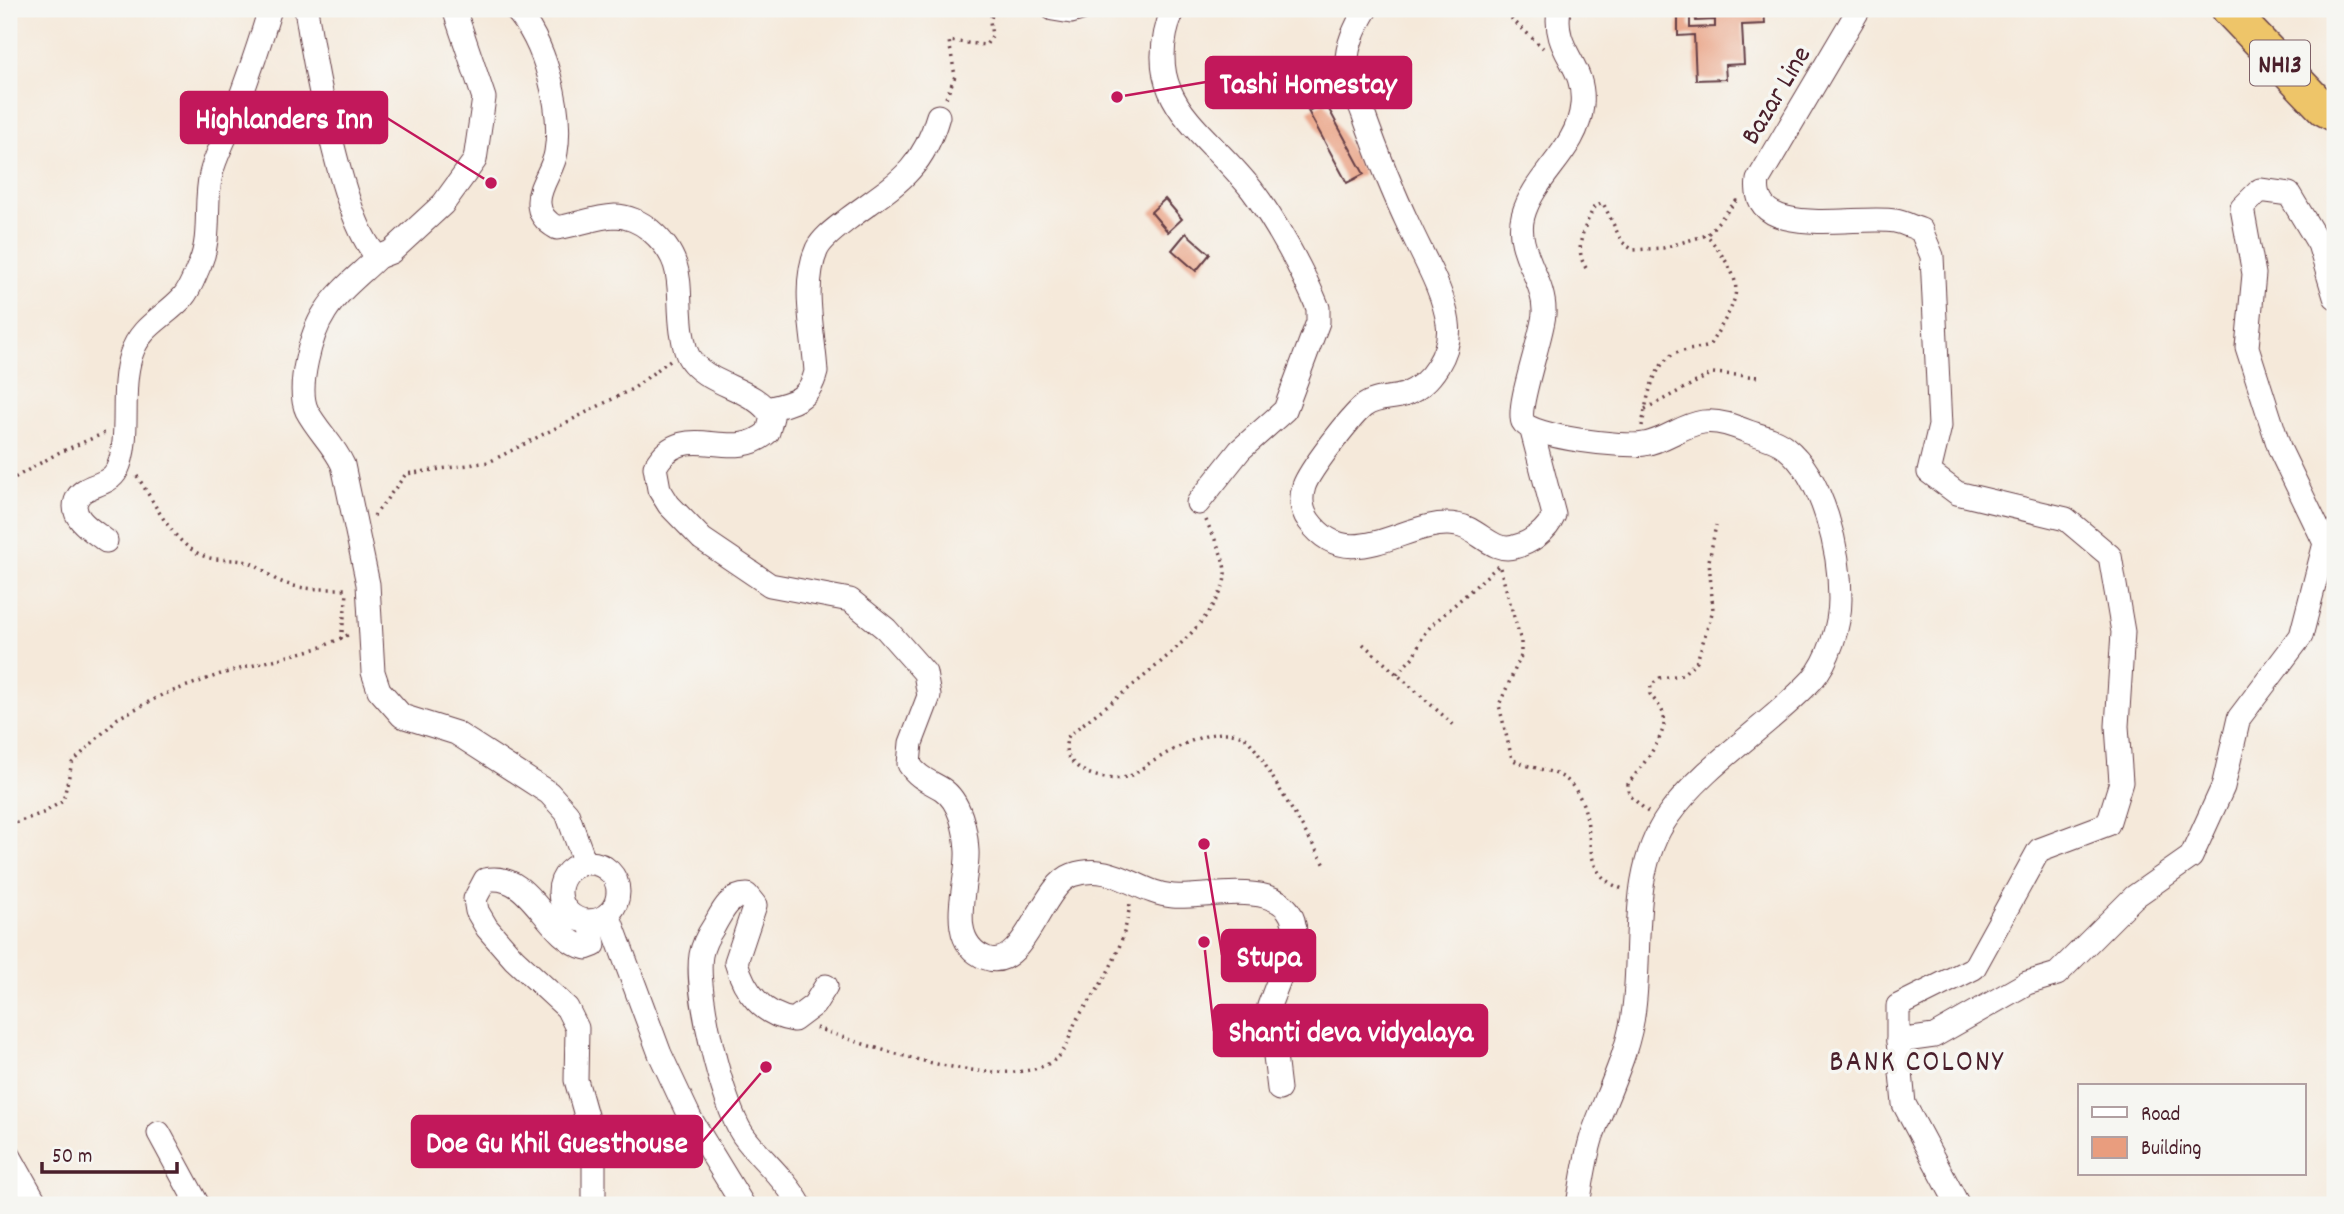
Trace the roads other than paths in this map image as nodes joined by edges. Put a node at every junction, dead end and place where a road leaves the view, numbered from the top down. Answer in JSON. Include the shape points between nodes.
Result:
{"nodes":[{"id":1,"x":270,"y":9,"type":"edge"},
{"id":2,"x":306,"y":9,"type":"edge"},
{"id":3,"x":454,"y":9,"type":"edge"},
{"id":4,"x":515,"y":9,"type":"edge"},
{"id":5,"x":1054,"y":9,"type":"edge"},
{"id":6,"x":1082,"y":9,"type":"edge"},
{"id":7,"x":1173,"y":9,"type":"edge"},
{"id":8,"x":1366,"y":9,"type":"edge"},
{"id":9,"x":1559,"y":9,"type":"edge"},
{"id":10,"x":1859,"y":9,"type":"edge"},
{"id":11,"x":2228,"y":9,"type":"edge"},
{"id":12,"x":2335,"y":115,"type":"edge"},
{"id":13,"x":938,"y":117,"type":"road end"},
{"id":14,"x":378,"y":257,"type":"junction"},
{"id":15,"x":2335,"y":297,"type":"edge"},
{"id":16,"x":767,"y":409,"type":"junction"},
{"id":17,"x":1532,"y":431,"type":"junction"},
{"id":18,"x":1198,"y":503,"type":"road end"},
{"id":19,"x":106,"y":541,"type":"dead end"},
{"id":20,"x":585,"y":863,"type":"junction"},
{"id":21,"x":599,"y":918,"type":"junction"},
{"id":22,"x":826,"y":986,"type":"dead end"},
{"id":23,"x":1898,"y":1041,"type":"junction"},
{"id":24,"x":1279,"y":1089,"type":"dead end"},
{"id":25,"x":159,"y":1133,"type":"dead end"},
{"id":26,"x":9,"y":1155,"type":"edge"},
{"id":27,"x":37,"y":1205,"type":"edge"},
{"id":28,"x":198,"y":1205,"type":"edge"},
{"id":29,"x":594,"y":1205,"type":"edge"},
{"id":30,"x":743,"y":1205,"type":"edge"},
{"id":31,"x":800,"y":1205,"type":"edge"},
{"id":32,"x":1578,"y":1205,"type":"edge"},
{"id":33,"x":1958,"y":1205,"type":"edge"}],
"edges":[{"from":1,"to":19,"type":"street","via":[[212,170],[205,197],[204,256],[185,295],[137,339],[123,382],[121,454],[109,482],[83,491],[76,502],[83,523]]},
{"from":2,"to":14,"type":"street","via":[[322,105],[355,214],[369,249]]},
{"from":3,"to":14,"type":"street","via":[[484,98],[475,160],[443,204],[391,252]]},
{"from":4,"to":16,"type":"street","via":[[530,30],[557,108],[556,154],[538,201],[540,211],[557,228],[618,216],[659,237],[678,265],[678,308],[691,362]]},
{"from":5,"to":6,"type":"street"},
{"from":7,"to":18,"type":"street","via":[[1161,59],[1174,102],[1254,193],[1318,308],[1318,322],[1285,410],[1240,450]]},
{"from":8,"to":17,"type":"street","via":[[1353,35],[1347,68],[1375,151],[1443,299],[1448,344],[1421,385],[1406,394],[1364,405],[1316,465],[1301,500],[1304,514],[1313,526],[1342,544],[1369,546],[1435,526],[1458,525],[1480,535],[1497,555],[1534,538],[1549,527],[1554,516]]},
{"from":9,"to":17,"type":"street","via":[[1560,45],[1579,74],[1582,107],[1563,155],[1529,200],[1521,229],[1545,307],[1521,416]]},
{"from":10,"to":23,"type":"street","name":"Bazar Line","via":[[1758,180],[1759,202],[1768,212],[1791,219],[1895,220],[1921,230],[1932,256],[1940,426],[1929,472],[1957,492],[2066,519],[2110,556],[2123,632],[2117,726],[2121,782],[2108,824],[2039,850],[1974,968],[1898,1006]]},
{"from":11,"to":12,"type":"highway","number":"NH13"},
{"from":13,"to":16,"type":"street","via":[[930,144],[916,165],[818,246],[811,274],[813,385],[803,398]]},
{"from":14,"to":20,"type":"street","via":[[324,313],[311,347],[302,395],[307,412],[343,465],[366,570],[373,672],[389,705],[402,716],[456,733],[549,793],[567,813]]},
{"from":15,"to":23,"type":"street","via":[[2319,244],[2289,194],[2260,190],[2242,208],[2254,274],[2247,347],[2280,450],[2325,543],[2301,636],[2239,718],[2222,787],[2191,857],[2134,897],[2057,974],[2027,984],[1934,1036]]},
{"from":16,"to":24,"type":"street","via":[[771,426],[762,438],[748,445],[691,440],[668,450],[655,467],[659,489],[702,539],[770,585],[850,600],[925,673],[929,696],[911,743],[909,764],[922,779],[945,791],[961,817],[968,852],[962,925],[975,951],[996,960],[1006,956],[1028,934],[1055,887],[1073,875],[1112,873],[1173,896],[1261,894],[1290,915],[1296,926],[1269,1006]]},
{"from":17,"to":32,"type":"street","via":[[1639,445],[1707,421],[1781,443],[1812,479],[1825,510],[1840,599],[1834,633],[1812,680],[1710,772],[1664,824],[1648,856],[1627,1048],[1591,1138]]},
{"from":20,"to":21,"type":"street","via":[[603,866],[616,880],[618,898]]},
{"from":20,"to":21,"type":"street","via":[[568,872],[560,889],[572,915]]},
{"from":21,"to":29,"type":"street","via":[[594,945],[586,948],[561,934],[511,881],[485,880],[475,899],[487,928],[560,1000],[577,1028],[576,1080],[594,1144]]},
{"from":21,"to":30,"type":"street","via":[[690,1118]]},
{"from":22,"to":31,"type":"street","via":[[814,1005],[794,1020],[771,1014],[752,997],[736,962],[755,905],[747,895],[734,898],[705,940],[701,956],[710,1037],[732,1115]]},
{"from":23,"to":33,"type":"street","via":[[1904,1104]]},
{"from":25,"to":28,"type":"street"},
{"from":26,"to":27,"type":"street"}]}
